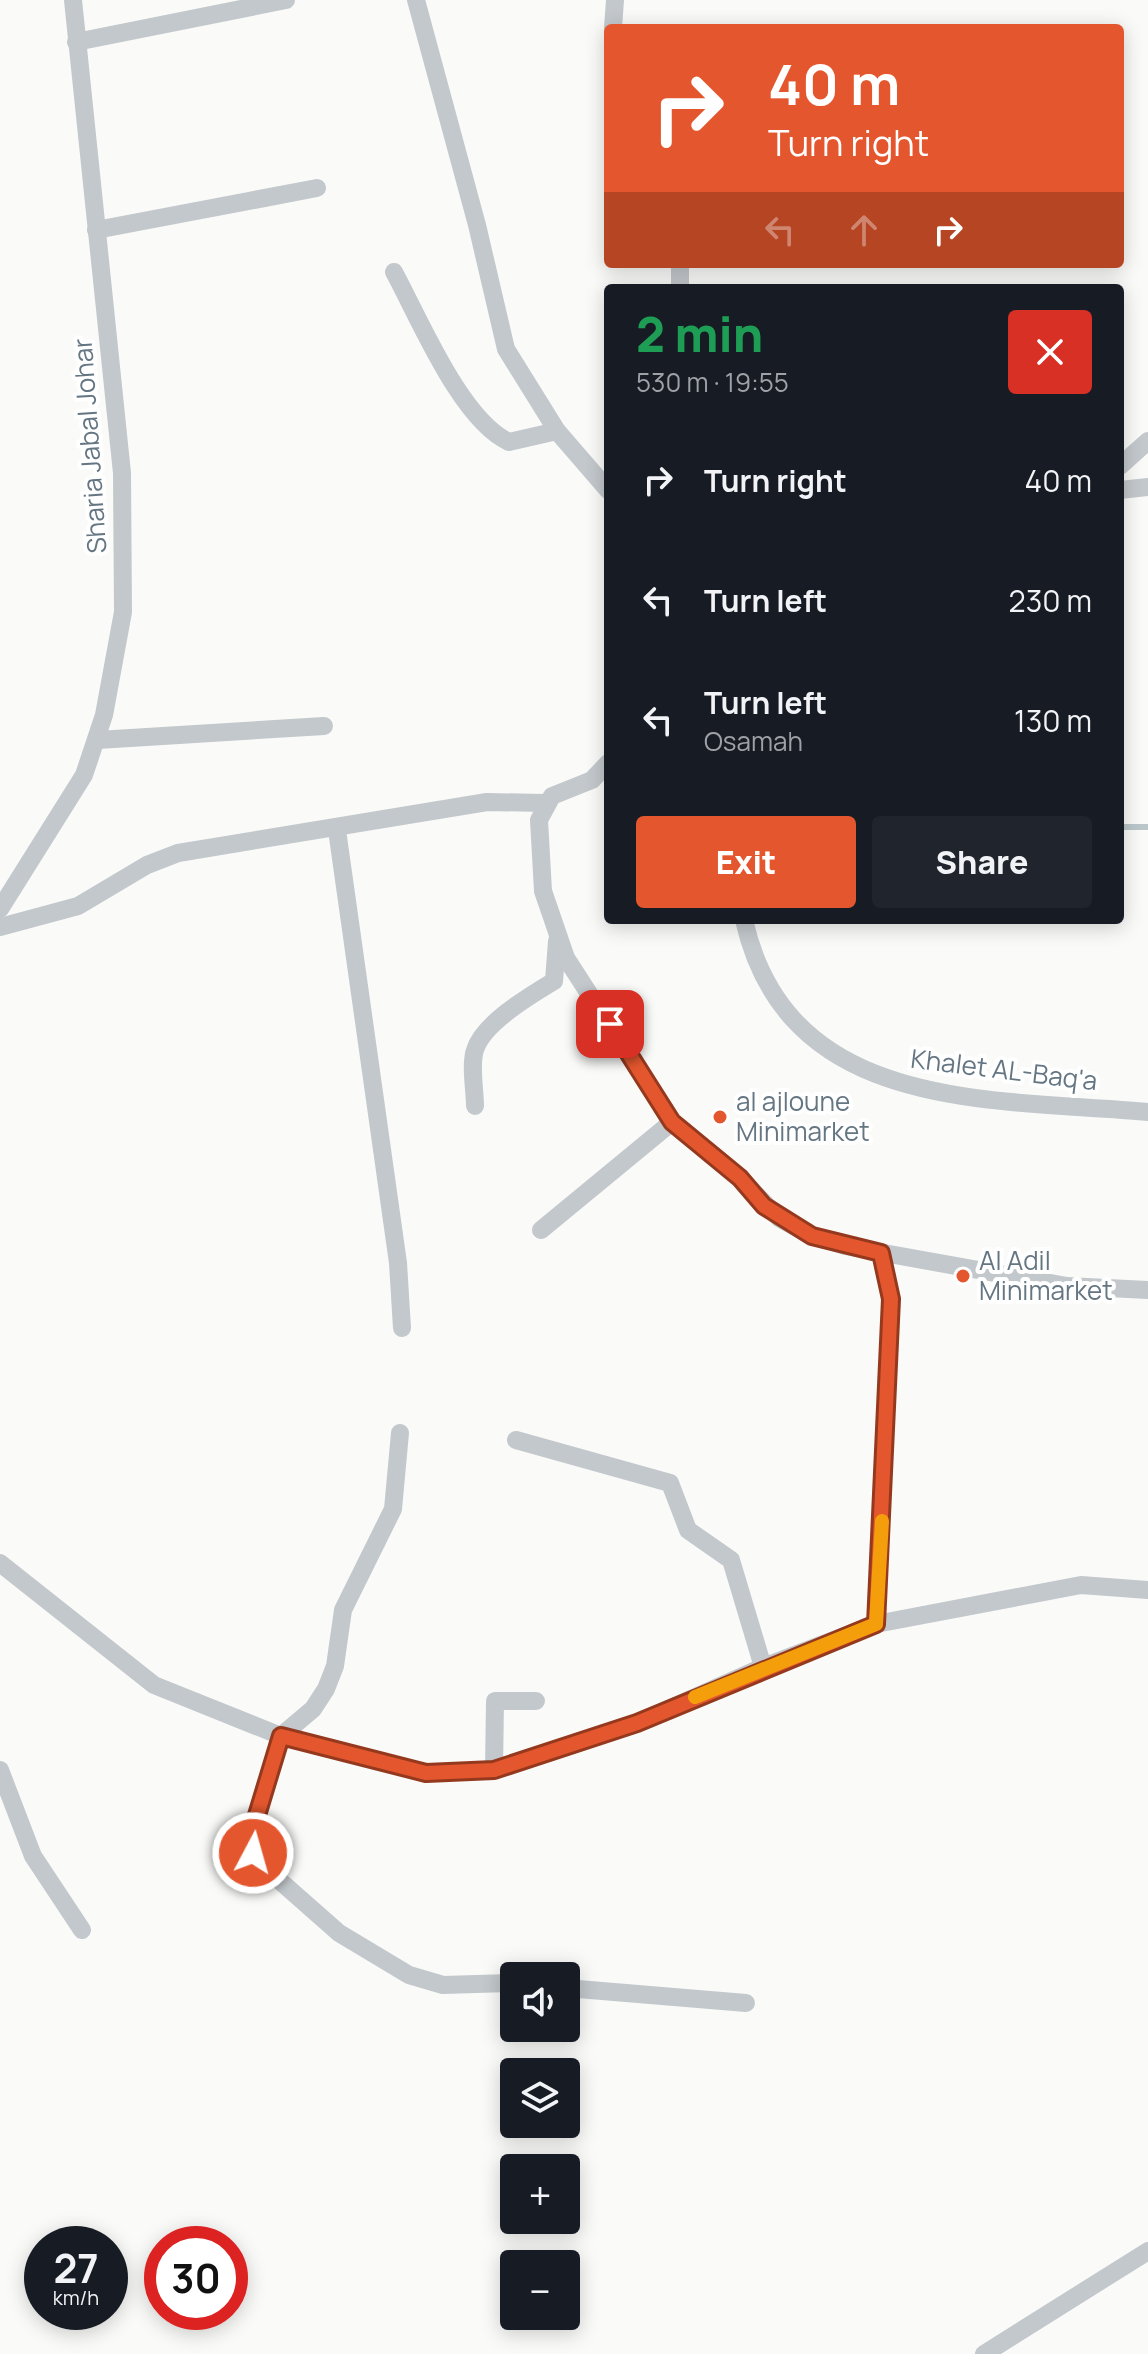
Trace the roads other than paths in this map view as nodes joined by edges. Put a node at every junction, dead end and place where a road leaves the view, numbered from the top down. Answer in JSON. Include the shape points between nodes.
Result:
{"nodes":[{"id":1,"x":73,"y":0,"type":"edge"},
{"id":2,"x":286,"y":0,"type":"edge"},
{"id":3,"x":416,"y":0,"type":"edge"},
{"id":4,"x":615,"y":0,"type":"edge"},
{"id":5,"x":613,"y":24,"type":"edge"},
{"id":6,"x":76,"y":42,"type":"junction"},
{"id":7,"x":317,"y":188,"type":"dead end"},
{"id":8,"x":96,"y":230,"type":"junction"},
{"id":9,"x":394,"y":272,"type":"dead end"},
{"id":10,"x":557,"y":431,"type":"junction"},
{"id":11,"x":1148,"y":441,"type":"edge"},
{"id":12,"x":1124,"y":462,"type":"edge"},
{"id":13,"x":604,"y":485,"type":"edge"},
{"id":14,"x":1148,"y":487,"type":"edge"},
{"id":15,"x":1124,"y":490,"type":"edge"},
{"id":16,"x":324,"y":726,"type":"dead end"},
{"id":17,"x":98,"y":740,"type":"junction"},
{"id":18,"x":600,"y":781,"type":"edge"},
{"id":19,"x":545,"y":803,"type":"junction"},
{"id":20,"x":337,"y":830,"type":"junction"},
{"id":21,"x":0,"y":909,"type":"edge"},
{"id":22,"x":745,"y":924,"type":"edge"},
{"id":23,"x":0,"y":927,"type":"edge"},
{"id":24,"x":557,"y":939,"type":"junction"},
{"id":25,"x":475,"y":1106,"type":"dead end"},
{"id":26,"x":1148,"y":1112,"type":"edge"},
{"id":27,"x":672,"y":1122,"type":"junction"},
{"id":28,"x":541,"y":1230,"type":"dead end"},
{"id":29,"x":881,"y":1253,"type":"junction"},
{"id":30,"x":1148,"y":1290,"type":"edge"},
{"id":31,"x":402,"y":1328,"type":"dead end"},
{"id":32,"x":400,"y":1433,"type":"dead end"},
{"id":33,"x":516,"y":1440,"type":"dead end"},
{"id":34,"x":0,"y":1563,"type":"edge"},
{"id":35,"x":1148,"y":1590,"type":"edge"},
{"id":36,"x":876,"y":1624,"type":"junction"},
{"id":37,"x":763,"y":1667,"type":"junction"},
{"id":38,"x":536,"y":1701,"type":"dead end"},
{"id":39,"x":281,"y":1736,"type":"junction"},
{"id":40,"x":0,"y":1770,"type":"edge"},
{"id":41,"x":494,"y":1770,"type":"junction"},
{"id":42,"x":82,"y":1930,"type":"dead end"},
{"id":43,"x":500,"y":1983,"type":"edge"},
{"id":44,"x":580,"y":1989,"type":"edge"},
{"id":45,"x":746,"y":2003,"type":"dead end"},
{"id":46,"x":1148,"y":2251,"type":"edge"},
{"id":47,"x":984,"y":2354,"type":"edge"}],
"edges":[{"from":1,"to":6,"type":"street","name":"Sharia Jabal Johar"},
{"from":2,"to":6,"type":"street"},
{"from":3,"to":10,"type":"street","via":[[506,349]]},
{"from":4,"to":5,"type":"street"},
{"from":6,"to":8,"type":"street","name":"Sharia Jabal Johar"},
{"from":7,"to":8,"type":"street"},
{"from":8,"to":17,"type":"street","name":"Sharia Jabal Johar","via":[[125,550],[121,628]]},
{"from":9,"to":10,"type":"street","via":[[469,409],[487,429],[509,442]]},
{"from":10,"to":13,"type":"street"},
{"from":11,"to":12,"type":"street"},
{"from":14,"to":15,"type":"street"},
{"from":16,"to":17,"type":"street"},
{"from":17,"to":21,"type":"street","name":"Sharia Jabal Johar","via":[[84,775]]},
{"from":18,"to":19,"type":"street","via":[[564,789]]},
{"from":19,"to":20,"type":"street","via":[[487,802]]},
{"from":19,"to":24,"type":"street","via":[[538,824],[539,867]]},
{"from":20,"to":23,"type":"street","via":[[170,856],[78,906]]},
{"from":20,"to":31,"type":"street","via":[[398,1263]]},
{"from":22,"to":26,"type":"street","name":"Khalet AL-Baq'a","via":[[762,971],[786,1008],[817,1041],[874,1076],[942,1094]]},
{"from":24,"to":25,"type":"street","via":[[554,981],[520,1002],[475,1050]]},
{"from":24,"to":27,"type":"street"},
{"from":27,"to":28,"type":"street"},
{"from":27,"to":29,"type":"street","via":[[795,1228]]},
{"from":29,"to":30,"type":"street","via":[[1067,1286]]},
{"from":29,"to":36,"type":"street","via":[[891,1299]]},
{"from":32,"to":39,"type":"street","via":[[393,1509],[343,1610],[332,1678],[313,1709]]},
{"from":33,"to":37,"type":"street","via":[[670,1483],[688,1530],[731,1560]]},
{"from":34,"to":39,"type":"street","via":[[154,1685]]},
{"from":35,"to":36,"type":"street","via":[[1081,1585]]},
{"from":36,"to":37,"type":"street"},
{"from":37,"to":41,"type":"street","via":[[637,1723]]},
{"from":38,"to":41,"type":"street","via":[[495,1701]]},
{"from":39,"to":41,"type":"street","via":[[426,1773]]},
{"from":39,"to":43,"type":"street","via":[[251,1835],[259,1863],[339,1933],[418,1979],[443,1985]]},
{"from":40,"to":42,"type":"street","via":[[33,1856]]},
{"from":44,"to":45,"type":"street"},
{"from":46,"to":47,"type":"street"}]}
